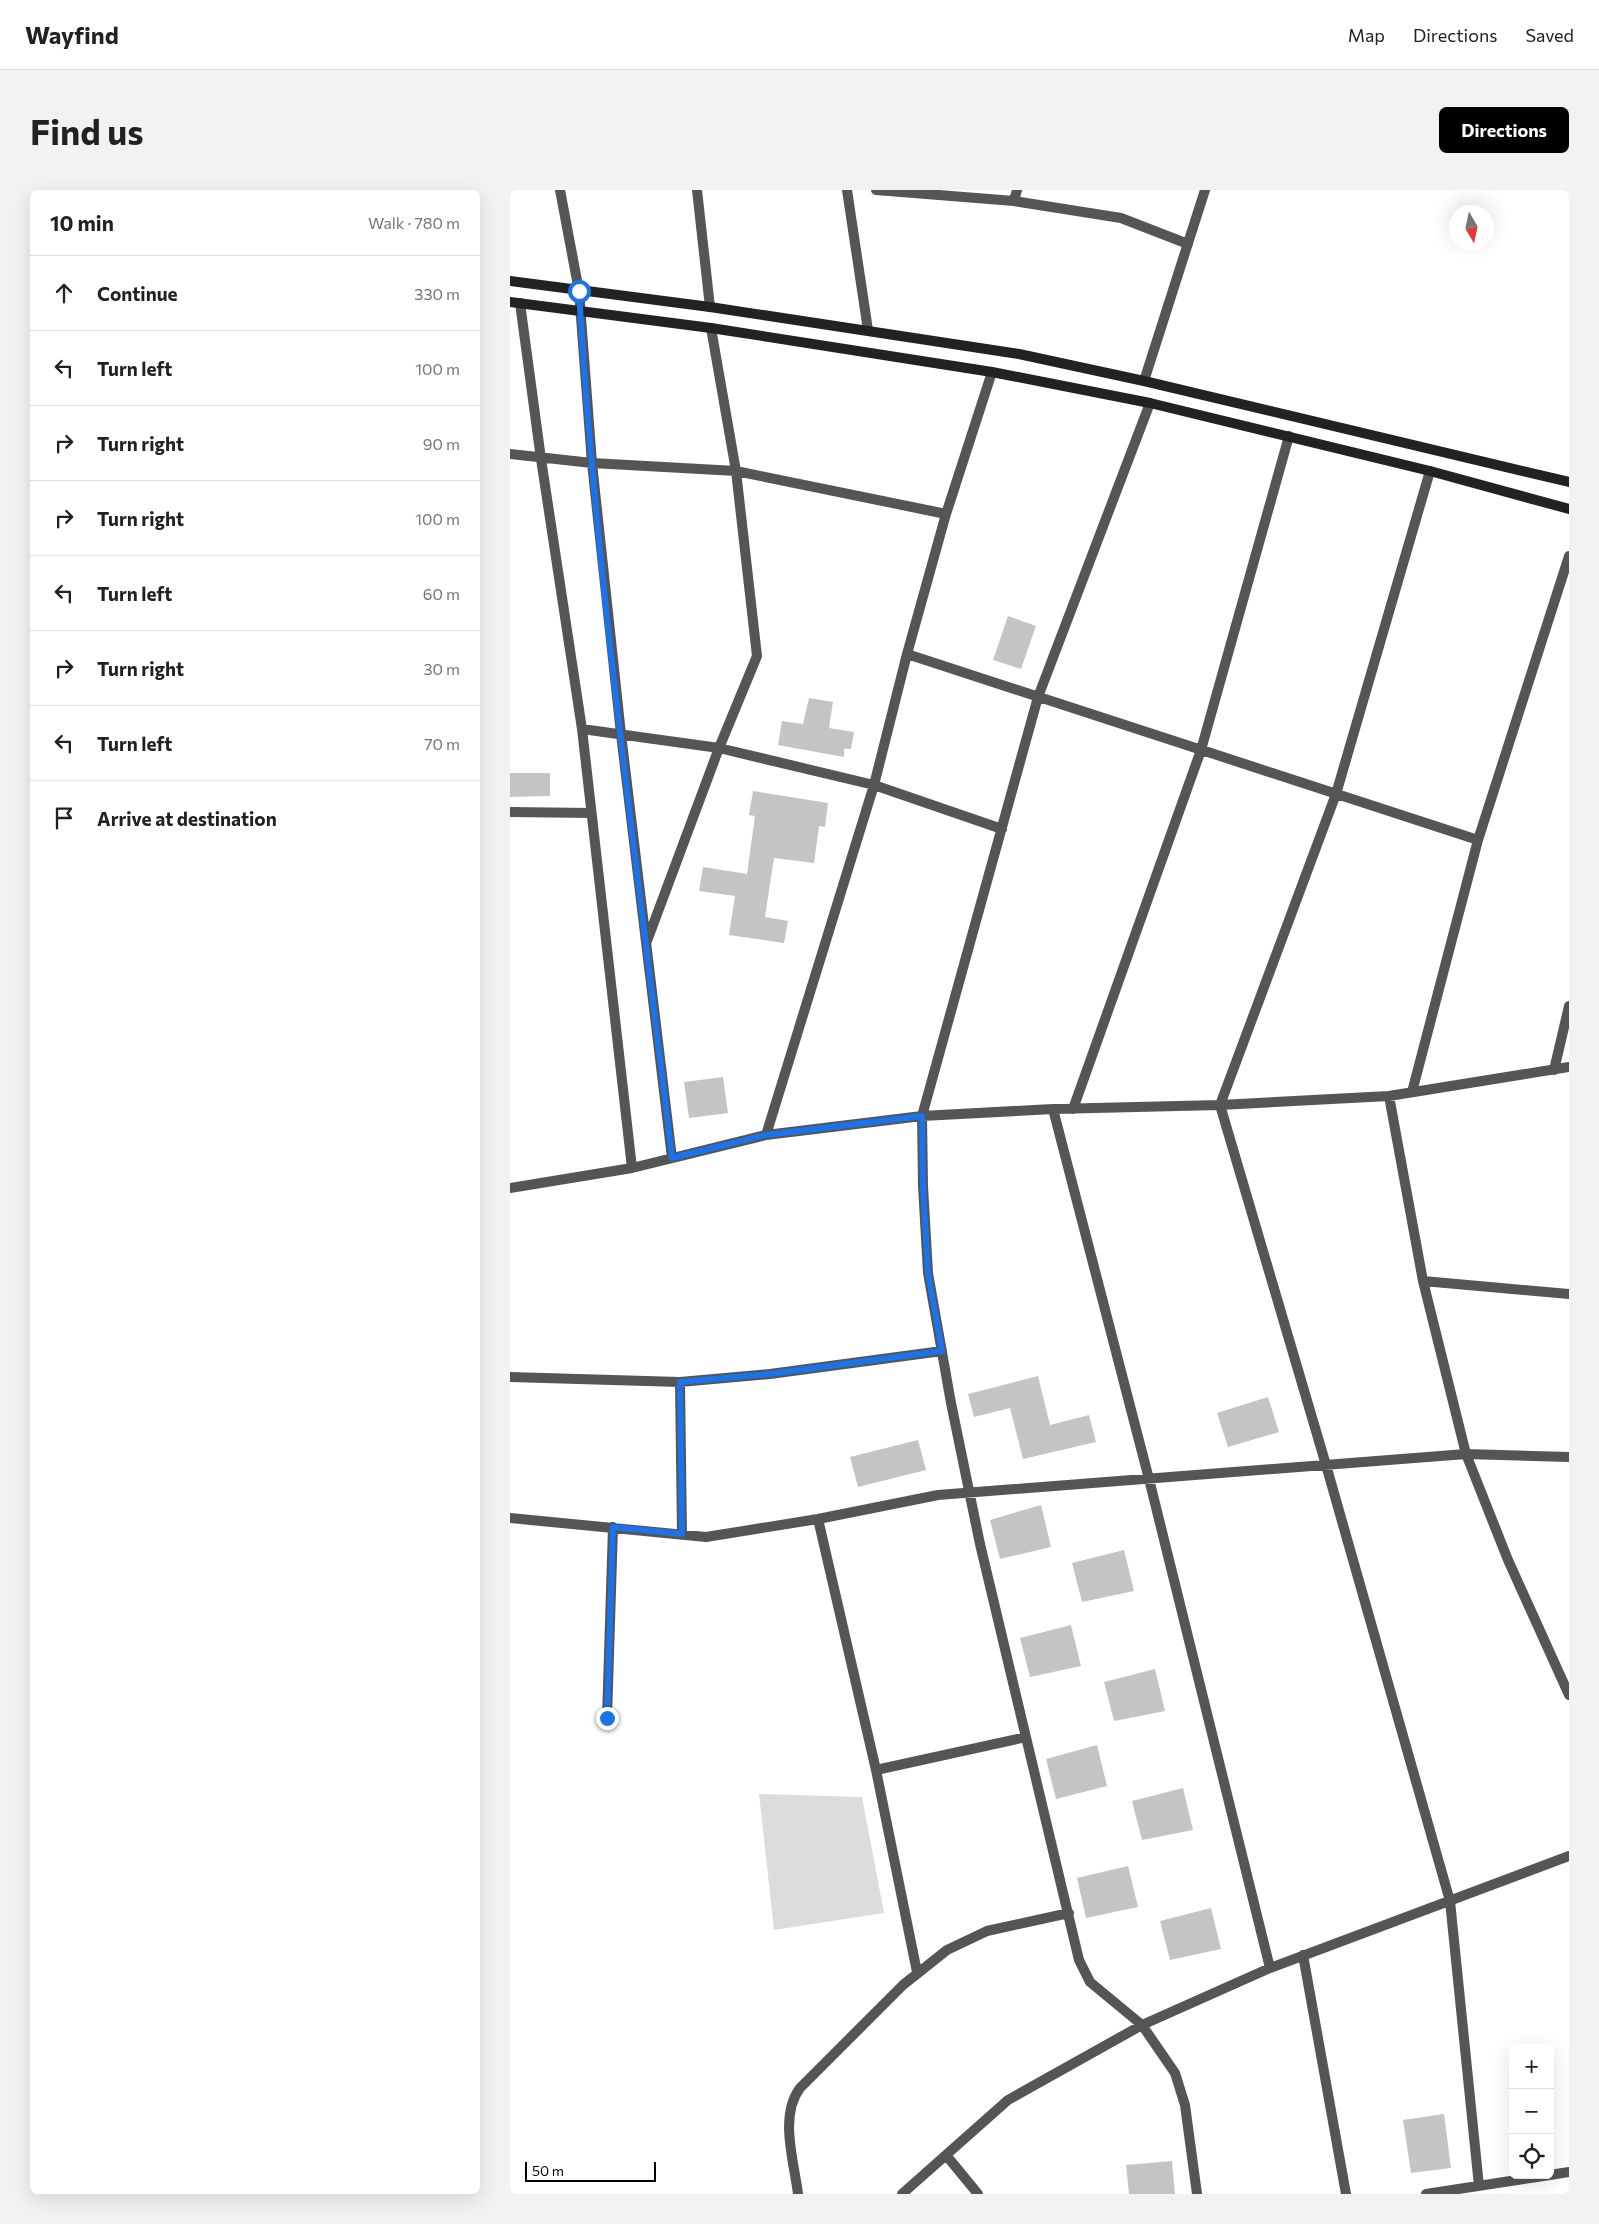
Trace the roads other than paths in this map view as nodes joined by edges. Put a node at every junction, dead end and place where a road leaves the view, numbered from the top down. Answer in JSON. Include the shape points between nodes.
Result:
{"nodes":[{"id":1,"x":560,"y":190,"type":"edge"},
{"id":2,"x":697,"y":190,"type":"edge"},
{"id":3,"x":847,"y":190,"type":"edge"},
{"id":4,"x":876,"y":190,"type":"edge"},
{"id":5,"x":1017,"y":190,"type":"edge"},
{"id":6,"x":1205,"y":190,"type":"edge"},
{"id":7,"x":1014,"y":201,"type":"junction"},
{"id":8,"x":1188,"y":244,"type":"junction"},
{"id":9,"x":510,"y":281,"type":"edge"},
{"id":10,"x":579,"y":291,"type":"junction"},
{"id":11,"x":515,"y":302,"type":"edge"},
{"id":12,"x":710,"y":307,"type":"junction"},
{"id":13,"x":580,"y":310,"type":"junction"},
{"id":14,"x":711,"y":328,"type":"junction"},
{"id":15,"x":868,"y":330,"type":"junction"},
{"id":16,"x":992,"y":372,"type":"junction"},
{"id":17,"x":1144,"y":381,"type":"junction"},
{"id":18,"x":1150,"y":402,"type":"junction"},
{"id":19,"x":1289,"y":436,"type":"junction"},
{"id":20,"x":510,"y":454,"type":"edge"},
{"id":21,"x":541,"y":459,"type":"junction"},
{"id":22,"x":592,"y":463,"type":"junction"},
{"id":23,"x":736,"y":471,"type":"junction"},
{"id":24,"x":1430,"y":471,"type":"junction"},
{"id":25,"x":1569,"y":482,"type":"edge"},
{"id":26,"x":1569,"y":508,"type":"edge"},
{"id":27,"x":946,"y":514,"type":"junction"},
{"id":28,"x":1569,"y":556,"type":"edge"},
{"id":29,"x":906,"y":654,"type":"junction"},
{"id":30,"x":1038,"y":697,"type":"junction"},
{"id":31,"x":582,"y":729,"type":"junction"},
{"id":32,"x":621,"y":734,"type":"junction"},
{"id":33,"x":719,"y":748,"type":"junction"},
{"id":34,"x":1201,"y":750,"type":"junction"},
{"id":35,"x":874,"y":785,"type":"junction"},
{"id":36,"x":1336,"y":794,"type":"junction"},
{"id":37,"x":510,"y":812,"type":"edge"},
{"id":38,"x":591,"y":813,"type":"junction"},
{"id":39,"x":1002,"y":829,"type":"junction"},
{"id":40,"x":1478,"y":840,"type":"junction"},
{"id":41,"x":647,"y":943,"type":"junction"},
{"id":42,"x":1569,"y":1006,"type":"edge"},
{"id":43,"x":1569,"y":1067,"type":"edge"},
{"id":44,"x":1554,"y":1070,"type":"junction"},
{"id":45,"x":1412,"y":1092,"type":"junction"},
{"id":46,"x":1389,"y":1096,"type":"junction"},
{"id":47,"x":1220,"y":1105,"type":"junction"},
{"id":48,"x":1053,"y":1109,"type":"junction"},
{"id":49,"x":1073,"y":1109,"type":"junction"},
{"id":50,"x":922,"y":1116,"type":"junction"},
{"id":51,"x":766,"y":1135,"type":"junction"},
{"id":52,"x":672,"y":1158,"type":"junction"},
{"id":53,"x":632,"y":1168,"type":"junction"},
{"id":54,"x":510,"y":1188,"type":"edge"},
{"id":55,"x":1423,"y":1281,"type":"junction"},
{"id":56,"x":1569,"y":1294,"type":"edge"},
{"id":57,"x":942,"y":1351,"type":"junction"},
{"id":58,"x":510,"y":1377,"type":"edge"},
{"id":59,"x":680,"y":1382,"type":"junction"},
{"id":60,"x":1466,"y":1454,"type":"junction"},
{"id":61,"x":1569,"y":1457,"type":"edge"},
{"id":62,"x":1326,"y":1465,"type":"junction"},
{"id":63,"x":1149,"y":1479,"type":"junction"},
{"id":64,"x":970,"y":1493,"type":"junction"},
{"id":65,"x":510,"y":1518,"type":"edge"},
{"id":66,"x":818,"y":1518,"type":"junction"},
{"id":67,"x":613,"y":1527,"type":"junction"},
{"id":68,"x":682,"y":1534,"type":"junction"},
{"id":69,"x":1569,"y":1695,"type":"edge"},
{"id":70,"x":607,"y":1718,"type":"dead end"},
{"id":71,"x":1026,"y":1737,"type":"junction"},
{"id":72,"x":876,"y":1770,"type":"junction"},
{"id":73,"x":1569,"y":1856,"type":"edge"},
{"id":74,"x":1450,"y":1901,"type":"junction"},
{"id":75,"x":1069,"y":1913,"type":"junction"},
{"id":76,"x":1303,"y":1955,"type":"junction"},
{"id":77,"x":1270,"y":1968,"type":"junction"},
{"id":78,"x":917,"y":1972,"type":"junction"},
{"id":79,"x":1142,"y":2026,"type":"junction"},
{"id":80,"x":946,"y":2155,"type":"junction"},
{"id":81,"x":1569,"y":2172,"type":"edge"},
{"id":82,"x":1554,"y":2174,"type":"edge"},
{"id":83,"x":1524,"y":2179,"type":"edge"},
{"id":84,"x":1479,"y":2186,"type":"junction"},
{"id":85,"x":798,"y":2194,"type":"edge"},
{"id":86,"x":902,"y":2194,"type":"edge"},
{"id":87,"x":978,"y":2194,"type":"edge"},
{"id":88,"x":1197,"y":2194,"type":"edge"},
{"id":89,"x":1346,"y":2194,"type":"edge"},
{"id":90,"x":1426,"y":2194,"type":"edge"}],
"edges":[{"from":1,"to":10,"type":"street"},
{"from":2,"to":12,"type":"street"},
{"from":3,"to":15,"type":"street"},
{"from":4,"to":7,"type":"street"},
{"from":5,"to":7,"type":"street"},
{"from":6,"to":8,"type":"street"},
{"from":7,"to":8,"type":"street","via":[[1121,218]]},
{"from":8,"to":17,"type":"street"},
{"from":9,"to":10,"type":"street"},
{"from":10,"to":12,"type":"street"},
{"from":10,"to":13,"type":"street"},
{"from":11,"to":13,"type":"street"},
{"from":11,"to":21,"type":"street"},
{"from":12,"to":15,"type":"street"},
{"from":13,"to":14,"type":"street"},
{"from":13,"to":22,"type":"street"},
{"from":14,"to":16,"type":"street"},
{"from":14,"to":23,"type":"street"},
{"from":15,"to":17,"type":"street","via":[[1019,354]]},
{"from":16,"to":18,"type":"street"},
{"from":16,"to":27,"type":"street"},
{"from":17,"to":25,"type":"street"},
{"from":18,"to":19,"type":"street"},
{"from":18,"to":30,"type":"street"},
{"from":19,"to":24,"type":"street"},
{"from":19,"to":34,"type":"street"},
{"from":20,"to":21,"type":"street"},
{"from":21,"to":22,"type":"street"},
{"from":21,"to":31,"type":"street"},
{"from":22,"to":23,"type":"street"},
{"from":22,"to":32,"type":"street"},
{"from":23,"to":27,"type":"street"},
{"from":23,"to":33,"type":"street","via":[[757,656]]},
{"from":24,"to":26,"type":"street"},
{"from":24,"to":36,"type":"street"},
{"from":27,"to":29,"type":"street"},
{"from":28,"to":40,"type":"street"},
{"from":29,"to":30,"type":"street"},
{"from":29,"to":35,"type":"street"},
{"from":30,"to":34,"type":"street"},
{"from":30,"to":39,"type":"street"},
{"from":31,"to":32,"type":"street"},
{"from":31,"to":38,"type":"street"},
{"from":32,"to":33,"type":"street"},
{"from":32,"to":41,"type":"street"},
{"from":33,"to":35,"type":"street"},
{"from":33,"to":41,"type":"street"},
{"from":34,"to":36,"type":"street"},
{"from":34,"to":49,"type":"street"},
{"from":35,"to":39,"type":"street"},
{"from":35,"to":51,"type":"street"},
{"from":36,"to":40,"type":"street"},
{"from":36,"to":47,"type":"street"},
{"from":37,"to":38,"type":"street"},
{"from":38,"to":53,"type":"street"},
{"from":39,"to":50,"type":"street"},
{"from":40,"to":45,"type":"street"},
{"from":41,"to":52,"type":"street"},
{"from":42,"to":44,"type":"street"},
{"from":43,"to":44,"type":"street"},
{"from":44,"to":45,"type":"street"},
{"from":45,"to":46,"type":"street"},
{"from":46,"to":47,"type":"street"},
{"from":46,"to":55,"type":"street"},
{"from":47,"to":49,"type":"street"},
{"from":47,"to":62,"type":"street"},
{"from":48,"to":49,"type":"street"},
{"from":48,"to":50,"type":"street"},
{"from":48,"to":63,"type":"street"},
{"from":50,"to":51,"type":"street"},
{"from":50,"to":57,"type":"street","via":[[928,1273]]},
{"from":51,"to":52,"type":"street"},
{"from":52,"to":53,"type":"street"},
{"from":53,"to":54,"type":"street"},
{"from":55,"to":56,"type":"street"},
{"from":55,"to":60,"type":"street"},
{"from":57,"to":59,"type":"street","via":[[770,1374]]},
{"from":57,"to":64,"type":"street"},
{"from":58,"to":59,"type":"street"},
{"from":59,"to":68,"type":"street"},
{"from":60,"to":61,"type":"street"},
{"from":60,"to":62,"type":"street"},
{"from":60,"to":69,"type":"street","via":[[1508,1560]]},
{"from":62,"to":63,"type":"street"},
{"from":62,"to":74,"type":"street"},
{"from":63,"to":64,"type":"street"},
{"from":63,"to":77,"type":"street"},
{"from":64,"to":66,"type":"street","via":[[938,1495]]},
{"from":64,"to":71,"type":"street"},
{"from":65,"to":67,"type":"street"},
{"from":66,"to":68,"type":"street","via":[[706,1536]]},
{"from":66,"to":72,"type":"street"},
{"from":67,"to":68,"type":"street"},
{"from":67,"to":70,"type":"street"},
{"from":71,"to":72,"type":"street"},
{"from":71,"to":75,"type":"street"},
{"from":72,"to":78,"type":"street"},
{"from":73,"to":74,"type":"street"},
{"from":74,"to":76,"type":"street"},
{"from":74,"to":84,"type":"street"},
{"from":75,"to":78,"type":"street","via":[[987,1931],[947,1950]]},
{"from":75,"to":79,"type":"street","via":[[1079,1960],[1090,1982]]},
{"from":76,"to":77,"type":"street"},
{"from":76,"to":89,"type":"street"},
{"from":77,"to":79,"type":"street"},
{"from":78,"to":85,"type":"street","via":[[795,2095],[788,2118]]},
{"from":79,"to":80,"type":"street","via":[[1008,2100]]},
{"from":79,"to":88,"type":"street","via":[[1175,2073],[1185,2105]]},
{"from":80,"to":86,"type":"street"},
{"from":80,"to":87,"type":"street"},
{"from":81,"to":82,"type":"street"},
{"from":83,"to":84,"type":"street"},
{"from":84,"to":90,"type":"street"}]}
